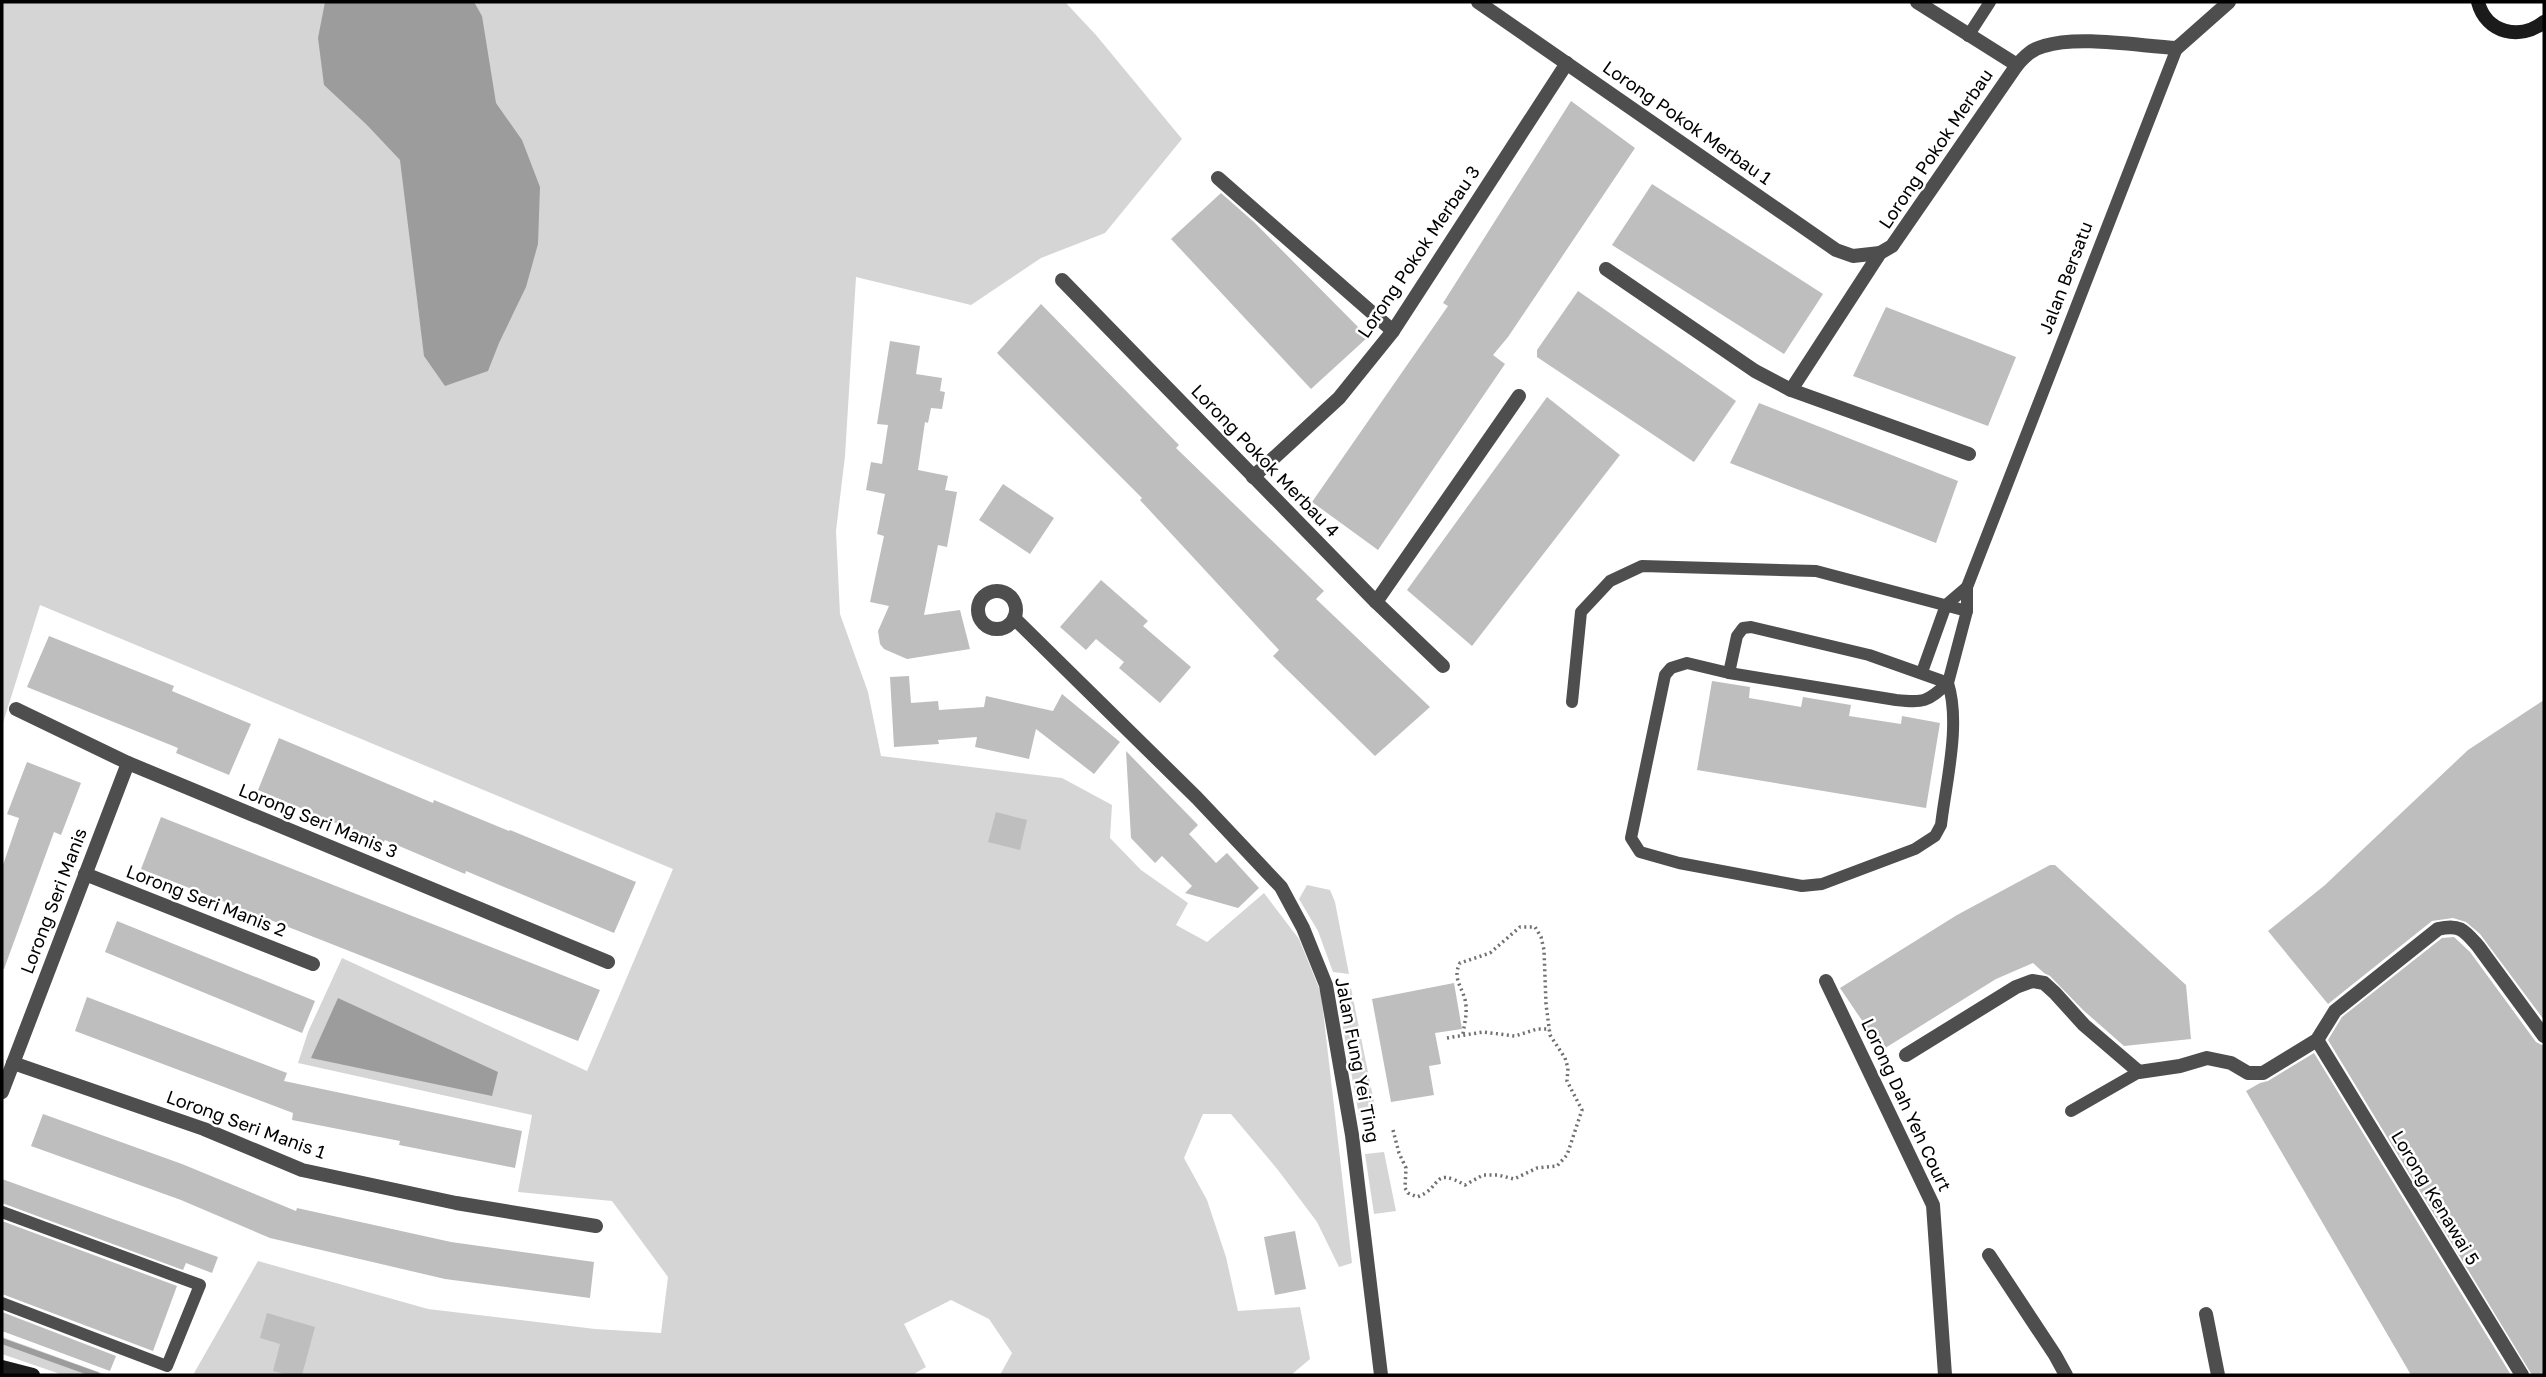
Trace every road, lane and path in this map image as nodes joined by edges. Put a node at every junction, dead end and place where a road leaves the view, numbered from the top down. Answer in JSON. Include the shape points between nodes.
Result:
{"nodes":[{"id":1,"x":1478,"y":2,"type":"edge"},
{"id":2,"x":1917,"y":2,"type":"edge"},
{"id":3,"x":1990,"y":2,"type":"edge"},
{"id":4,"x":2228,"y":2,"type":"edge"},
{"id":5,"x":2476,"y":4,"type":"edge"},
{"id":6,"x":2544,"y":22,"type":"edge"},
{"id":7,"x":1968,"y":36,"type":"junction"},
{"id":8,"x":2177,"y":48,"type":"junction"},
{"id":9,"x":1567,"y":63,"type":"junction"},
{"id":10,"x":2017,"y":65,"type":"junction"},
{"id":11,"x":1218,"y":178,"type":"dead end"},
{"id":12,"x":1880,"y":253,"type":"junction"},
{"id":13,"x":1606,"y":269,"type":"dead end"},
{"id":14,"x":1062,"y":280,"type":"dead end"},
{"id":15,"x":1393,"y":331,"type":"junction"},
{"id":16,"x":1791,"y":390,"type":"junction"},
{"id":17,"x":1519,"y":396,"type":"dead end"},
{"id":18,"x":1969,"y":454,"type":"dead end"},
{"id":19,"x":1254,"y":477,"type":"junction"},
{"id":20,"x":1967,"y":587,"type":"junction"},
{"id":21,"x":1376,"y":602,"type":"junction"},
{"id":22,"x":1946,"y":605,"type":"junction"},
{"id":23,"x":1967,"y":611,"type":"junction"},
{"id":24,"x":1014,"y":618,"type":"dead end"},
{"id":25,"x":1443,"y":666,"type":"dead end"},
{"id":26,"x":1922,"y":672,"type":"junction"},
{"id":27,"x":1729,"y":673,"type":"junction"},
{"id":28,"x":1948,"y":683,"type":"junction"},
{"id":29,"x":1572,"y":702,"type":"dead end"},
{"id":30,"x":16,"y":709,"type":"dead end"},
{"id":31,"x":128,"y":763,"type":"junction"},
{"id":32,"x":85,"y":874,"type":"junction"},
{"id":33,"x":608,"y":962,"type":"dead end"},
{"id":34,"x":313,"y":964,"type":"dead end"},
{"id":35,"x":1826,"y":981,"type":"dead end"},
{"id":36,"x":1550,"y":1029,"type":"junction"},
{"id":37,"x":1463,"y":1034,"type":"junction"},
{"id":38,"x":2544,"y":1036,"type":"edge"},
{"id":39,"x":1447,"y":1038,"type":"dead end"},
{"id":40,"x":2317,"y":1040,"type":"junction"},
{"id":41,"x":1906,"y":1055,"type":"dead end"},
{"id":42,"x":13,"y":1063,"type":"junction"},
{"id":43,"x":2139,"y":1072,"type":"junction"},
{"id":44,"x":2,"y":1092,"type":"edge"},
{"id":45,"x":2071,"y":1111,"type":"dead end"},
{"id":46,"x":1393,"y":1130,"type":"dead end"},
{"id":47,"x":2,"y":1212,"type":"edge"},
{"id":48,"x":596,"y":1226,"type":"dead end"},
{"id":49,"x":1989,"y":1255,"type":"dead end"},
{"id":50,"x":2,"y":1303,"type":"edge"},
{"id":51,"x":2206,"y":1314,"type":"dead end"},
{"id":52,"x":2,"y":1367,"type":"edge"},
{"id":53,"x":33,"y":1375,"type":"edge"},
{"id":54,"x":1381,"y":1375,"type":"edge"},
{"id":55,"x":1945,"y":1375,"type":"edge"},
{"id":56,"x":2066,"y":1375,"type":"edge"},
{"id":57,"x":2218,"y":1375,"type":"edge"},
{"id":58,"x":2522,"y":1375,"type":"edge"}],
"edges":[{"from":1,"to":9,"type":"street","name":"Lorong Pokok Merbau 1"},
{"from":2,"to":7,"type":"street"},
{"from":3,"to":7,"type":"lane"},
{"from":4,"to":8,"type":"street","name":"Jalan Bersatu"},
{"from":5,"to":6,"type":"street","via":[[2487,21],[2510,33],[2524,33]]},
{"from":7,"to":10,"type":"street"},
{"from":8,"to":10,"type":"street","name":"Lorong Pokok Merbau","via":[[2071,41],[2027,53]]},
{"from":8,"to":20,"type":"lane","name":"Jalan Bersatu"},
{"from":9,"to":12,"type":"street","name":"Lorong Pokok Merbau 1","via":[[1836,250],[1853,256]]},
{"from":9,"to":15,"type":"street","name":"Lorong Pokok Merbau 3"},
{"from":10,"to":12,"type":"street","name":"Lorong Pokok Merbau","via":[[1892,246]]},
{"from":11,"to":15,"type":"street"},
{"from":12,"to":16,"type":"street","name":"Lorong Pokok Merbau"},
{"from":13,"to":16,"type":"street","via":[[1755,371]]},
{"from":14,"to":19,"type":"street","name":"Lorong Pokok Merbau 4"},
{"from":15,"to":19,"type":"street","name":"Lorong Pokok Merbau 3","via":[[1339,398]]},
{"from":16,"to":18,"type":"street"},
{"from":17,"to":21,"type":"street"},
{"from":19,"to":21,"type":"street","name":"Lorong Pokok Merbau 4"},
{"from":20,"to":22,"type":"lane","name":"Jalan Bersatu"},
{"from":20,"to":23,"type":"lane","name":"Jalan Bersatu"},
{"from":21,"to":25,"type":"street","name":"Lorong Pokok Merbau 4"},
{"from":22,"to":23,"type":"lane"},
{"from":22,"to":26,"type":"lane"},
{"from":22,"to":29,"type":"lane","via":[[1816,571],[1642,566],[1610,581],[1581,612]]},
{"from":23,"to":28,"type":"lane","name":"Jalan Bersatu"},
{"from":24,"to":54,"type":"street","name":"Jalan Fung Yei Ting","via":[[1198,798],[1280,887],[1303,928],[1326,985],[1352,1135]]},
{"from":26,"to":27,"type":"lane","via":[[1751,627],[1737,636]]},
{"from":26,"to":28,"type":"lane"},
{"from":27,"to":28,"type":"lane","via":[[1920,702]]},
{"from":27,"to":28,"type":"lane","via":[[1687,663],[1665,675],[1631,838],[1640,852],[1679,863],[1802,886],[1857,871],[1915,849],[1935,836],[1941,825],[1952,741]]},
{"from":30,"to":31,"type":"street","name":"Lorong Seri Manis 3"},
{"from":31,"to":32,"type":"street","name":"Lorong Seri Manis"},
{"from":31,"to":33,"type":"street","name":"Lorong Seri Manis 3"},
{"from":32,"to":34,"type":"street","name":"Lorong Seri Manis 2"},
{"from":32,"to":42,"type":"street","name":"Lorong Seri Manis"},
{"from":35,"to":55,"type":"street","name":"Lorong Dah Yeh Court","via":[[1933,1205]]},
{"from":36,"to":37,"type":"path","via":[[1515,1036]]},
{"from":36,"to":37,"type":"path","via":[[1541,937],[1535,927],[1525,926],[1490,953],[1460,963],[1456,976],[1467,1010]]},
{"from":36,"to":46,"type":"path","via":[[1582,1110],[1567,1155],[1557,1166],[1538,1168],[1514,1179],[1483,1175],[1465,1185],[1446,1176],[1417,1197],[1405,1188],[1406,1168]]},
{"from":37,"to":39,"type":"path"},
{"from":38,"to":40,"type":"street","via":[[2478,946],[2465,931],[2452,926],[2438,929],[2335,1011]]},
{"from":40,"to":43,"type":"street","via":[[2263,1073],[2248,1073],[2231,1063],[2207,1058]]},
{"from":40,"to":58,"type":"street","name":"Lorong Kenawai 5"},
{"from":41,"to":43,"type":"street","via":[[2016,986],[2032,981],[2055,992],[2084,1025]]},
{"from":42,"to":44,"type":"street","name":"Lorong Seri Manis"},
{"from":42,"to":48,"type":"street","name":"Lorong Seri Manis 1","via":[[204,1129],[302,1170],[456,1203]]},
{"from":43,"to":45,"type":"lane"},
{"from":47,"to":50,"type":"lane","via":[[200,1285],[167,1366]]},
{"from":49,"to":56,"type":"street"},
{"from":51,"to":57,"type":"street"},
{"from":52,"to":53,"type":"street"}]}
